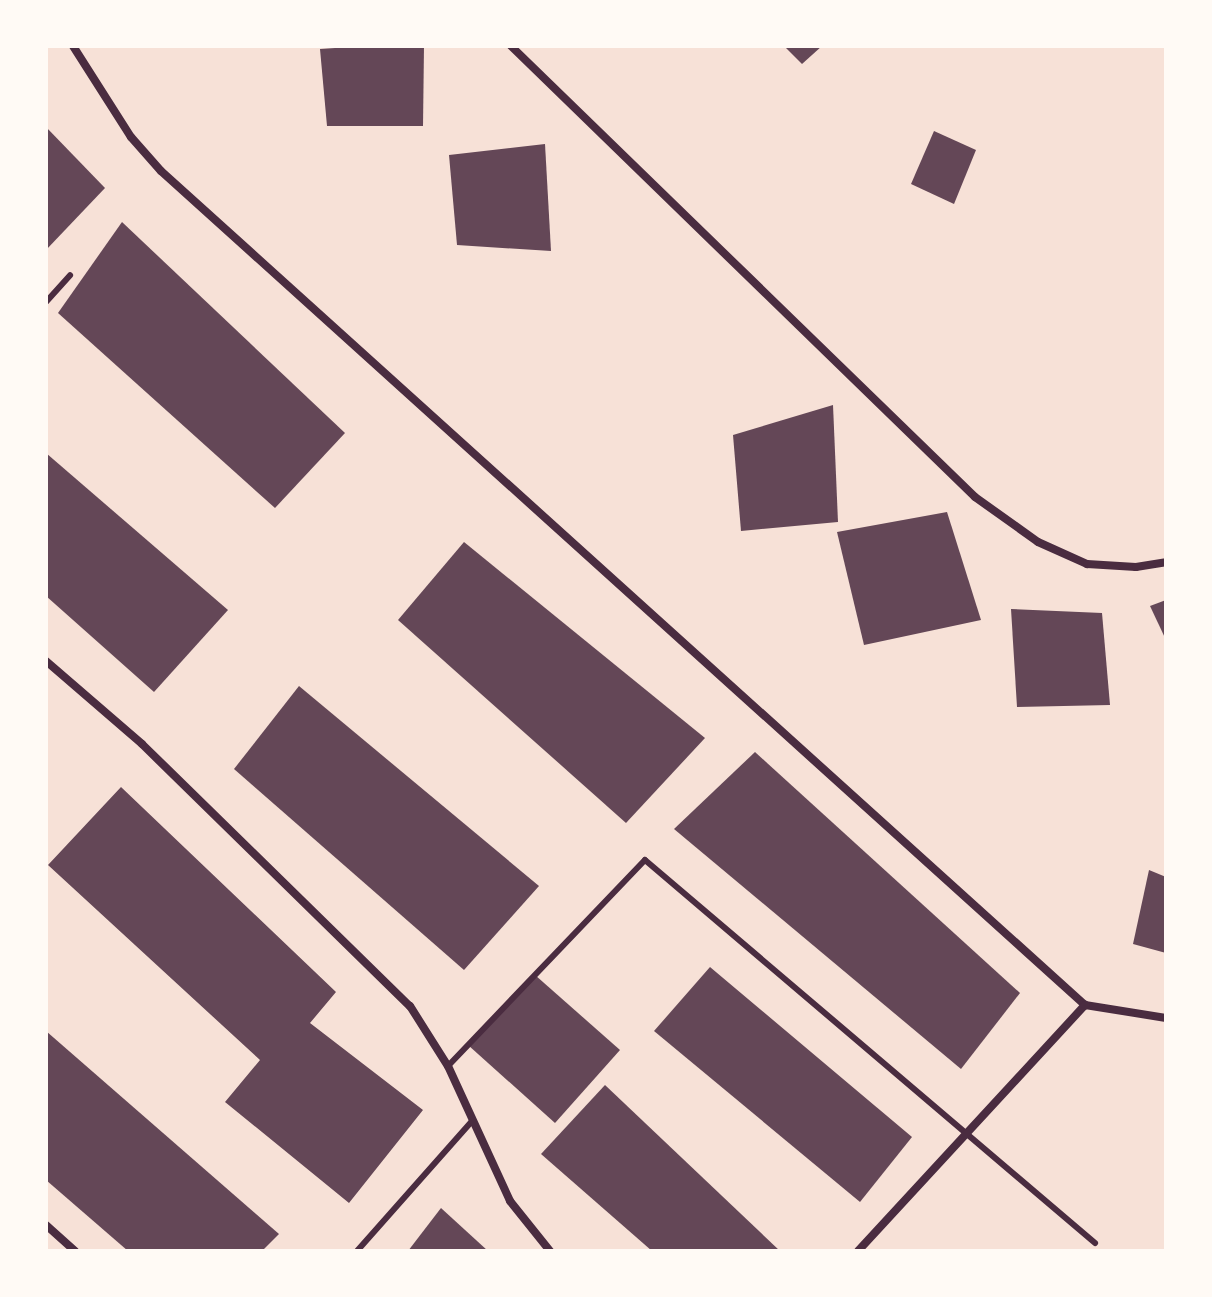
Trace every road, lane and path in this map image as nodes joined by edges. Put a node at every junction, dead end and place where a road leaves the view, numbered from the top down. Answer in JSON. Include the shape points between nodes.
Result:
{"nodes":[{"id":1,"x":73,"y":46,"type":"edge"},
{"id":2,"x":511,"y":46,"type":"edge"},
{"id":3,"x":70,"y":275,"type":"dead end"},
{"id":4,"x":46,"y":302,"type":"edge"},
{"id":5,"x":1166,"y":562,"type":"edge"},
{"id":6,"x":46,"y":661,"type":"edge"},
{"id":7,"x":1085,"y":1005,"type":"junction"},
{"id":8,"x":1166,"y":1018,"type":"edge"},
{"id":9,"x":448,"y":1066,"type":"junction"},
{"id":10,"x":472,"y":1121,"type":"junction"},
{"id":11,"x":966,"y":1134,"type":"junction"},
{"id":12,"x":46,"y":1225,"type":"edge"},
{"id":13,"x":1095,"y":1243,"type":"dead end"},
{"id":14,"x":75,"y":1251,"type":"edge"},
{"id":15,"x":357,"y":1251,"type":"edge"},
{"id":16,"x":550,"y":1251,"type":"edge"},
{"id":17,"x":858,"y":1251,"type":"edge"}],
"edges":[{"from":1,"to":7,"type":"street","via":[[131,137],[161,171]]},
{"from":2,"to":5,"type":"street","via":[[975,497],[1038,542],[1087,564],[1136,567]]},
{"from":3,"to":4,"type":"lane"},
{"from":6,"to":9,"type":"street","via":[[142,744],[410,1006]]},
{"from":7,"to":8,"type":"street"},
{"from":7,"to":11,"type":"street"},
{"from":9,"to":10,"type":"street"},
{"from":9,"to":11,"type":"lane","via":[[645,860]]},
{"from":10,"to":15,"type":"lane"},
{"from":10,"to":16,"type":"street","via":[[510,1201]]},
{"from":11,"to":13,"type":"lane"},
{"from":11,"to":17,"type":"street"},
{"from":12,"to":14,"type":"street"}]}
